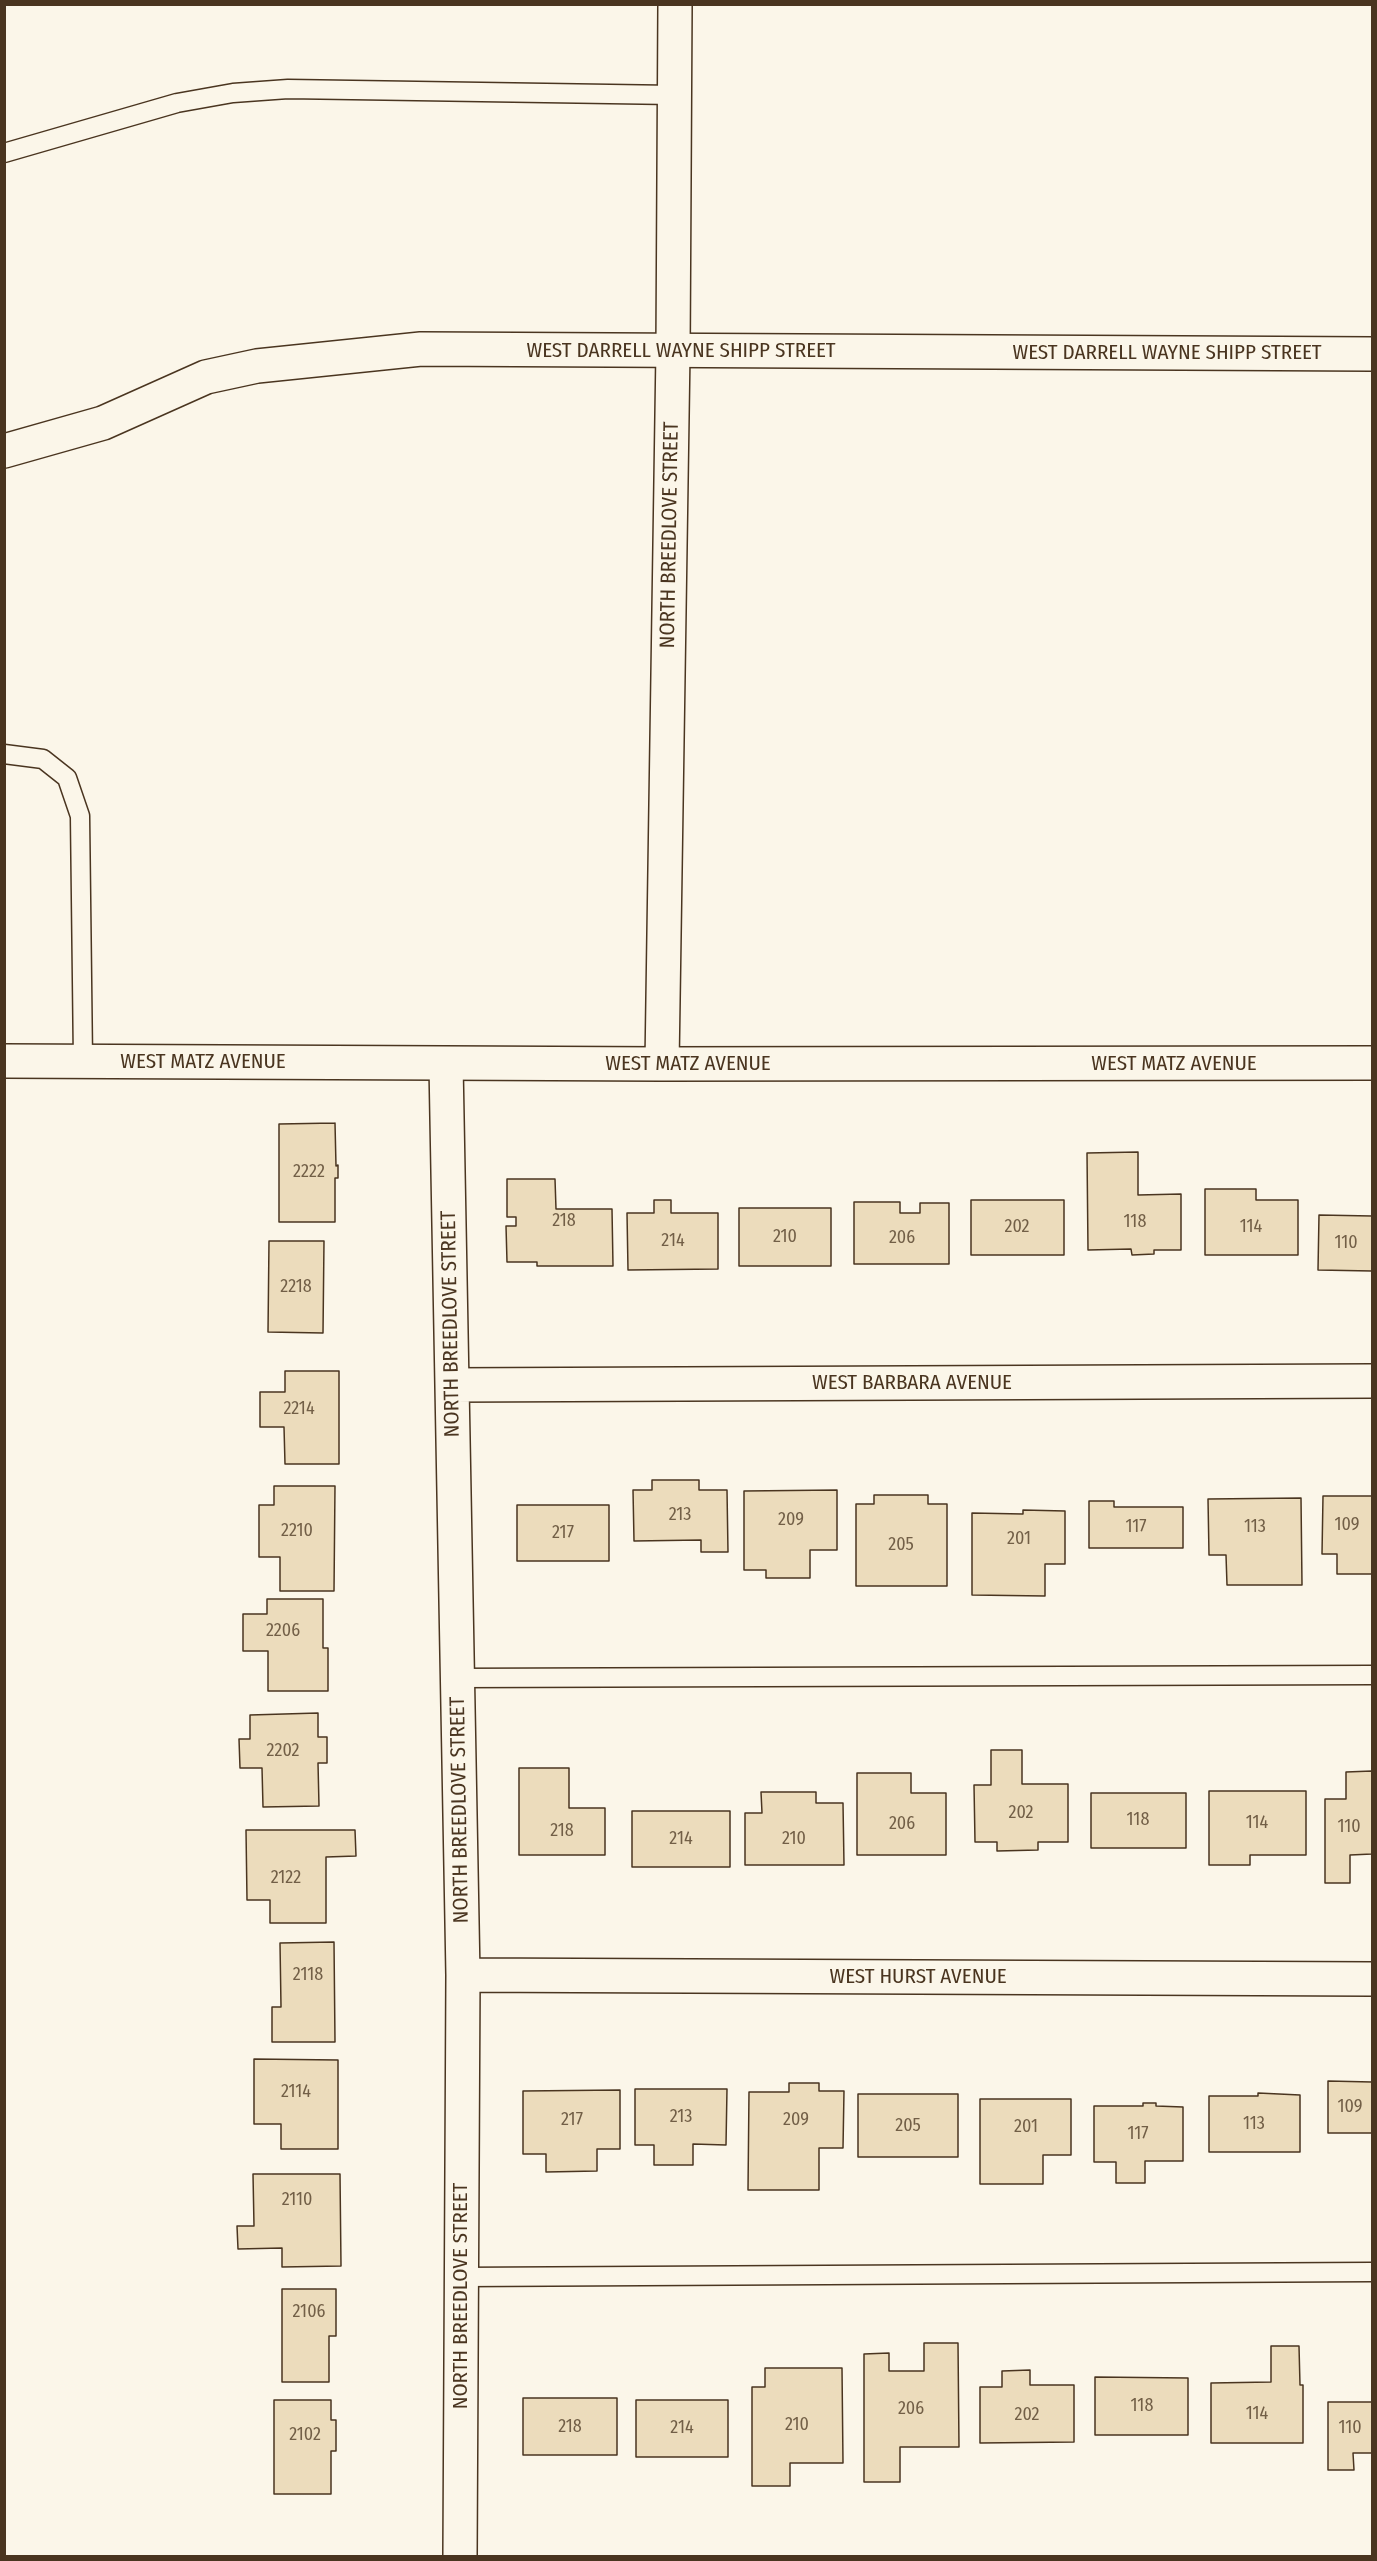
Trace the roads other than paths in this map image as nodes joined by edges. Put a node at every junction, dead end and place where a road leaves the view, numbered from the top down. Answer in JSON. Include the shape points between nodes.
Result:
{"nodes":[{"id":1,"x":675,"y":4,"type":"edge"},
{"id":2,"x":674,"y":95,"type":"junction"},
{"id":3,"x":4,"y":153,"type":"edge"},
{"id":4,"x":673,"y":351,"type":"junction"},
{"id":5,"x":1372,"y":354,"type":"edge"},
{"id":6,"x":4,"y":451,"type":"edge"},
{"id":7,"x":4,"y":754,"type":"edge"},
{"id":8,"x":4,"y":1060,"type":"edge"},
{"id":9,"x":83,"y":1061,"type":"junction"},
{"id":10,"x":446,"y":1064,"type":"junction"},
{"id":11,"x":1372,"y":1064,"type":"edge"},
{"id":12,"x":662,"y":1065,"type":"junction"},
{"id":13,"x":1372,"y":1381,"type":"edge"},
{"id":14,"x":452,"y":1386,"type":"junction"},
{"id":15,"x":1372,"y":1675,"type":"edge"},
{"id":16,"x":457,"y":1678,"type":"junction"},
{"id":17,"x":463,"y":1975,"type":"junction"},
{"id":18,"x":1372,"y":1979,"type":"edge"},
{"id":19,"x":1372,"y":2272,"type":"edge"},
{"id":20,"x":461,"y":2277,"type":"junction"},
{"id":21,"x":460,"y":2556,"type":"edge"}],
"edges":[{"from":1,"to":2,"type":"street","name":"NORTH BREEDLOVE STREET"},
{"from":2,"to":3,"type":"lane","via":[[288,89],[232,93],[177,103]]},
{"from":2,"to":4,"type":"street","name":"NORTH BREEDLOVE STREET"},
{"from":4,"to":5,"type":"street","name":"WEST DARRELL WAYNE SHIPP STREET"},
{"from":4,"to":6,"type":"street","name":"WEST DARRELL WAYNE SHIPP STREET","via":[[421,349],[257,366],[206,377],[103,423]]},
{"from":4,"to":12,"type":"street","name":"NORTH BREEDLOVE STREET"},
{"from":7,"to":9,"type":"lane","via":[[43,759],[67,778],[80,816]]},
{"from":8,"to":9,"type":"street","name":"WEST MATZ AVENUE"},
{"from":9,"to":10,"type":"street","name":"WEST MATZ AVENUE"},
{"from":10,"to":12,"type":"street","name":"WEST MATZ AVENUE"},
{"from":10,"to":14,"type":"street","name":"NORTH BREEDLOVE STREET"},
{"from":11,"to":12,"type":"street","name":"WEST MATZ AVENUE"},
{"from":13,"to":14,"type":"street","name":"WEST BARBARA AVENUE"},
{"from":14,"to":16,"type":"street","name":"NORTH BREEDLOVE STREET"},
{"from":15,"to":16,"type":"lane"},
{"from":16,"to":17,"type":"street","name":"NORTH BREEDLOVE STREET"},
{"from":17,"to":18,"type":"street","name":"WEST HURST AVENUE"},
{"from":17,"to":20,"type":"street","name":"NORTH BREEDLOVE STREET"},
{"from":19,"to":20,"type":"lane"},
{"from":20,"to":21,"type":"street","name":"NORTH BREEDLOVE STREET"}]}
